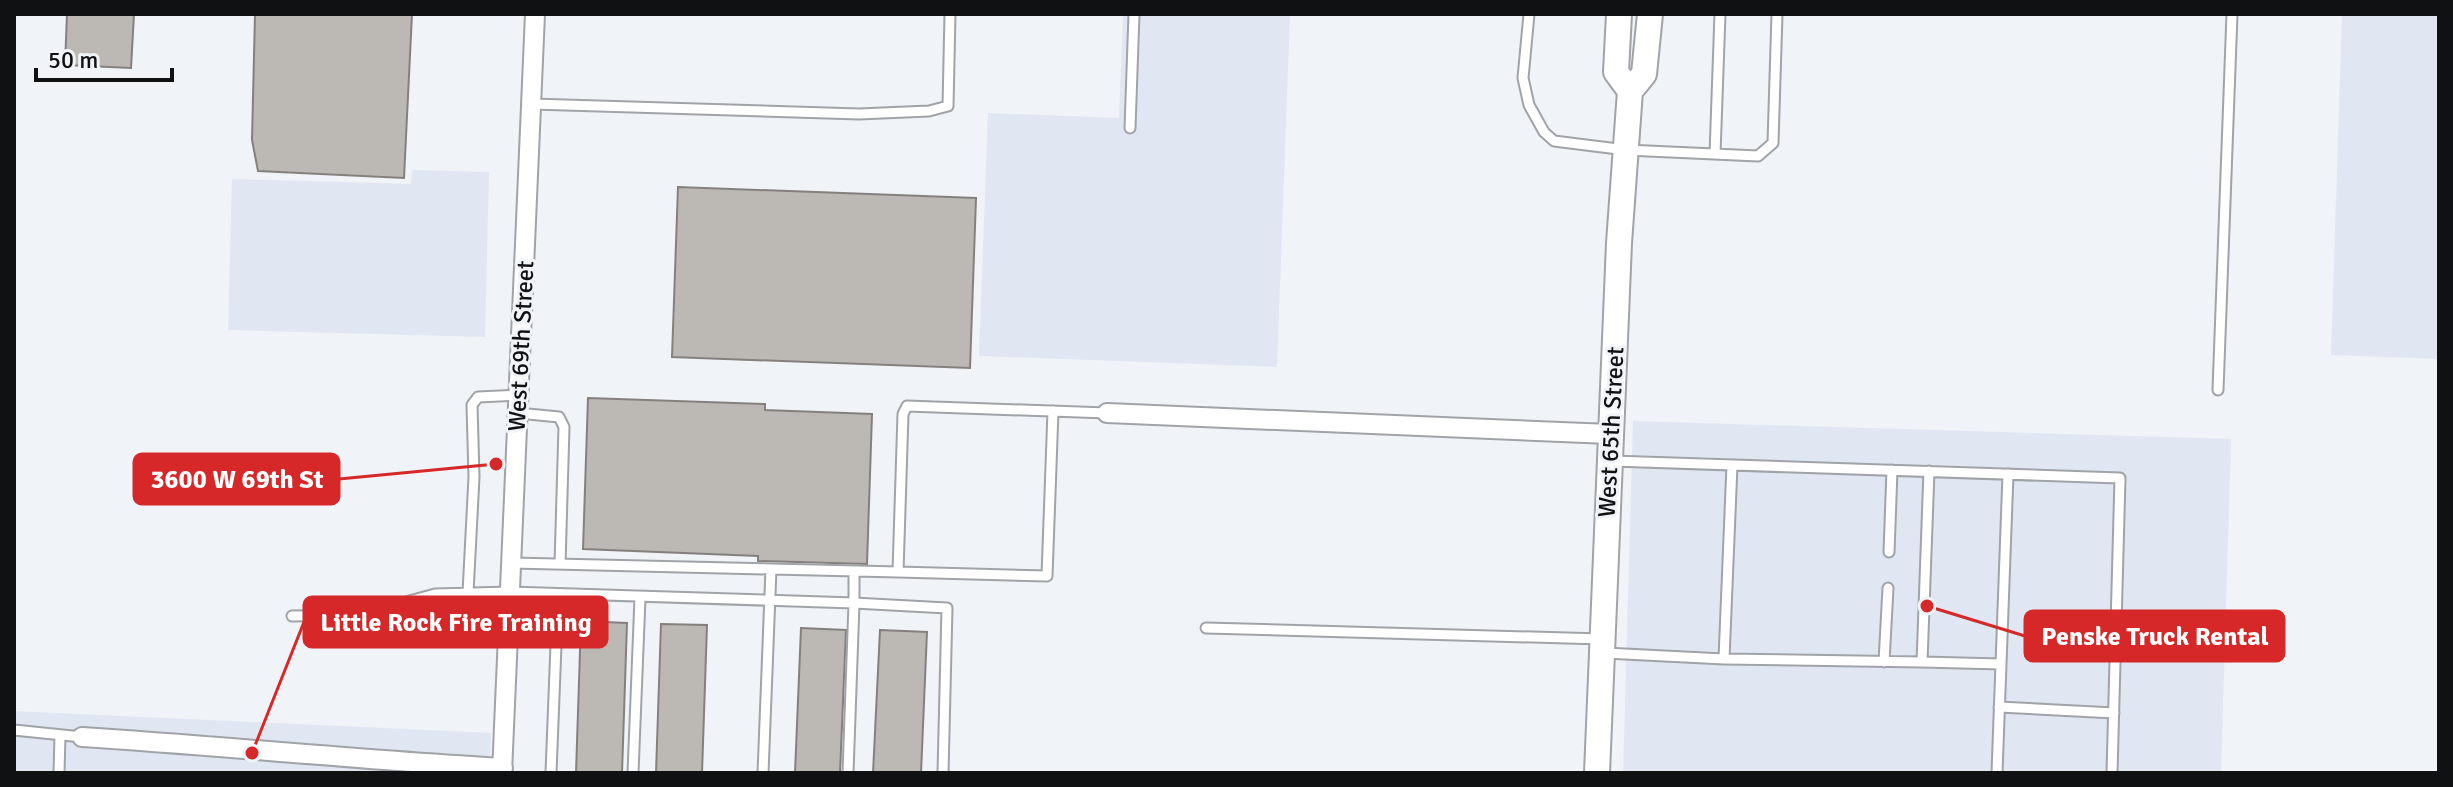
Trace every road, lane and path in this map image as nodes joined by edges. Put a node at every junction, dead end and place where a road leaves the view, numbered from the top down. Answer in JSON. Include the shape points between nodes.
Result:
{"nodes":[{"id":1,"x":535,"y":14,"type":"edge"},
{"id":2,"x":950,"y":14,"type":"edge"},
{"id":3,"x":1134,"y":14,"type":"edge"},
{"id":4,"x":1529,"y":14,"type":"edge"},
{"id":5,"x":1619,"y":14,"type":"edge"},
{"id":6,"x":1650,"y":14,"type":"edge"},
{"id":7,"x":1720,"y":14,"type":"edge"},
{"id":8,"x":1777,"y":14,"type":"edge"},
{"id":9,"x":2232,"y":14,"type":"edge"},
{"id":10,"x":1630,"y":91,"type":"junction"},
{"id":11,"x":532,"y":104,"type":"junction"},
{"id":12,"x":1130,"y":128,"type":"dead end"},
{"id":13,"x":1626,"y":150,"type":"junction"},
{"id":14,"x":1715,"y":154,"type":"junction"},
{"id":15,"x":2218,"y":390,"type":"dead end"},
{"id":16,"x":519,"y":404,"type":"junction"},
{"id":17,"x":1053,"y":411,"type":"junction"},
{"id":18,"x":1107,"y":413,"type":"joint"},
{"id":19,"x":1610,"y":434,"type":"junction"},
{"id":20,"x":1609,"y":461,"type":"junction"},
{"id":21,"x":1732,"y":465,"type":"junction"},
{"id":22,"x":1892,"y":470,"type":"junction"},
{"id":23,"x":1929,"y":471,"type":"junction"},
{"id":24,"x":2008,"y":474,"type":"junction"},
{"id":25,"x":1889,"y":552,"type":"dead end"},
{"id":26,"x":512,"y":563,"type":"junction"},
{"id":27,"x":560,"y":564,"type":"junction"},
{"id":28,"x":771,"y":569,"type":"junction"},
{"id":29,"x":854,"y":572,"type":"junction"},
{"id":30,"x":898,"y":572,"type":"junction"},
{"id":31,"x":1888,"y":588,"type":"dead end"},
{"id":32,"x":510,"y":592,"type":"junction"},
{"id":33,"x":468,"y":593,"type":"junction"},
{"id":34,"x":558,"y":594,"type":"junction"},
{"id":35,"x":640,"y":598,"type":"junction"},
{"id":36,"x":769,"y":601,"type":"junction"},
{"id":37,"x":854,"y":603,"type":"junction"},
{"id":38,"x":292,"y":616,"type":"dead end"},
{"id":39,"x":1206,"y":628,"type":"dead end"},
{"id":40,"x":1602,"y":646,"type":"junction"},
{"id":41,"x":1724,"y":659,"type":"junction"},
{"id":42,"x":1884,"y":662,"type":"junction"},
{"id":43,"x":1922,"y":662,"type":"junction"},
{"id":44,"x":2001,"y":664,"type":"junction"},
{"id":45,"x":1999,"y":707,"type":"junction"},
{"id":46,"x":2114,"y":713,"type":"junction"},
{"id":47,"x":14,"y":730,"type":"edge"},
{"id":48,"x":60,"y":735,"type":"junction"},
{"id":49,"x":82,"y":737,"type":"joint"},
{"id":50,"x":502,"y":771,"type":"edge"},
{"id":51,"x":59,"y":773,"type":"edge"},
{"id":52,"x":551,"y":773,"type":"edge"},
{"id":53,"x":633,"y":773,"type":"edge"},
{"id":54,"x":763,"y":773,"type":"edge"},
{"id":55,"x":848,"y":773,"type":"edge"},
{"id":56,"x":943,"y":773,"type":"edge"},
{"id":57,"x":1597,"y":773,"type":"edge"},
{"id":58,"x":1997,"y":773,"type":"edge"},
{"id":59,"x":2112,"y":773,"type":"edge"}],
"edges":[{"from":1,"to":11,"type":"street","name":"West 69th Street"},
{"from":2,"to":11,"type":"lane","via":[[948,106],[929,111],[859,114]]},
{"from":3,"to":12,"type":"lane"},
{"from":4,"to":13,"type":"lane","via":[[1523,78],[1529,105],[1544,132],[1554,141]]},
{"from":5,"to":10,"type":"main road","name":"West 65th Street","via":[[1616,72]]},
{"from":6,"to":10,"type":"main road","name":"West 65th Street","via":[[1644,74]]},
{"from":7,"to":14,"type":"lane"},
{"from":8,"to":14,"type":"lane","via":[[1773,143],[1758,156]]},
{"from":9,"to":15,"type":"lane"},
{"from":10,"to":13,"type":"main road","name":"West 65th Street"},
{"from":11,"to":16,"type":"street","name":"West 69th Street"},
{"from":13,"to":14,"type":"lane"},
{"from":13,"to":19,"type":"main road","name":"West 65th Street"},
{"from":16,"to":26,"type":"street","name":"West 69th Street"},
{"from":16,"to":27,"type":"lane","via":[[559,417],[564,427]]},
{"from":16,"to":33,"type":"lane","via":[[478,397],[472,405]]},
{"from":17,"to":18,"type":"lane"},
{"from":17,"to":30,"type":"lane","via":[[904,409]]},
{"from":17,"to":30,"type":"lane","via":[[1047,576]]},
{"from":18,"to":19,"type":"street"},
{"from":19,"to":20,"type":"main road","name":"West 65th Street"},
{"from":20,"to":21,"type":"lane"},
{"from":20,"to":40,"type":"main road","name":"West 65th Street"},
{"from":21,"to":22,"type":"lane"},
{"from":21,"to":41,"type":"lane"},
{"from":22,"to":23,"type":"lane"},
{"from":22,"to":25,"type":"lane"},
{"from":23,"to":24,"type":"lane"},
{"from":23,"to":43,"type":"lane"},
{"from":24,"to":44,"type":"lane"},
{"from":24,"to":46,"type":"lane","via":[[2120,478]]},
{"from":26,"to":27,"type":"lane"},
{"from":26,"to":32,"type":"street","name":"West 69th Street"},
{"from":27,"to":28,"type":"lane"},
{"from":28,"to":29,"type":"lane"},
{"from":28,"to":36,"type":"lane"},
{"from":29,"to":30,"type":"lane"},
{"from":29,"to":37,"type":"lane"},
{"from":31,"to":42,"type":"lane"},
{"from":32,"to":33,"type":"lane"},
{"from":32,"to":34,"type":"lane"},
{"from":32,"to":50,"type":"street","name":"West 69th Street"},
{"from":33,"to":38,"type":"lane","via":[[435,594],[358,615]]},
{"from":34,"to":35,"type":"lane"},
{"from":34,"to":52,"type":"lane"},
{"from":35,"to":36,"type":"lane"},
{"from":35,"to":53,"type":"lane"},
{"from":36,"to":37,"type":"lane"},
{"from":36,"to":54,"type":"lane"},
{"from":37,"to":55,"type":"lane"},
{"from":37,"to":56,"type":"lane","via":[[947,608]]},
{"from":39,"to":40,"type":"lane"},
{"from":40,"to":41,"type":"lane"},
{"from":40,"to":57,"type":"main road","name":"West 65th Street"},
{"from":41,"to":42,"type":"lane"},
{"from":42,"to":43,"type":"lane"},
{"from":43,"to":44,"type":"lane"},
{"from":44,"to":45,"type":"lane"},
{"from":45,"to":46,"type":"lane"},
{"from":45,"to":58,"type":"lane"},
{"from":46,"to":59,"type":"lane"},
{"from":47,"to":48,"type":"lane"},
{"from":48,"to":49,"type":"lane"},
{"from":48,"to":51,"type":"lane"},
{"from":49,"to":50,"type":"street"}]}
